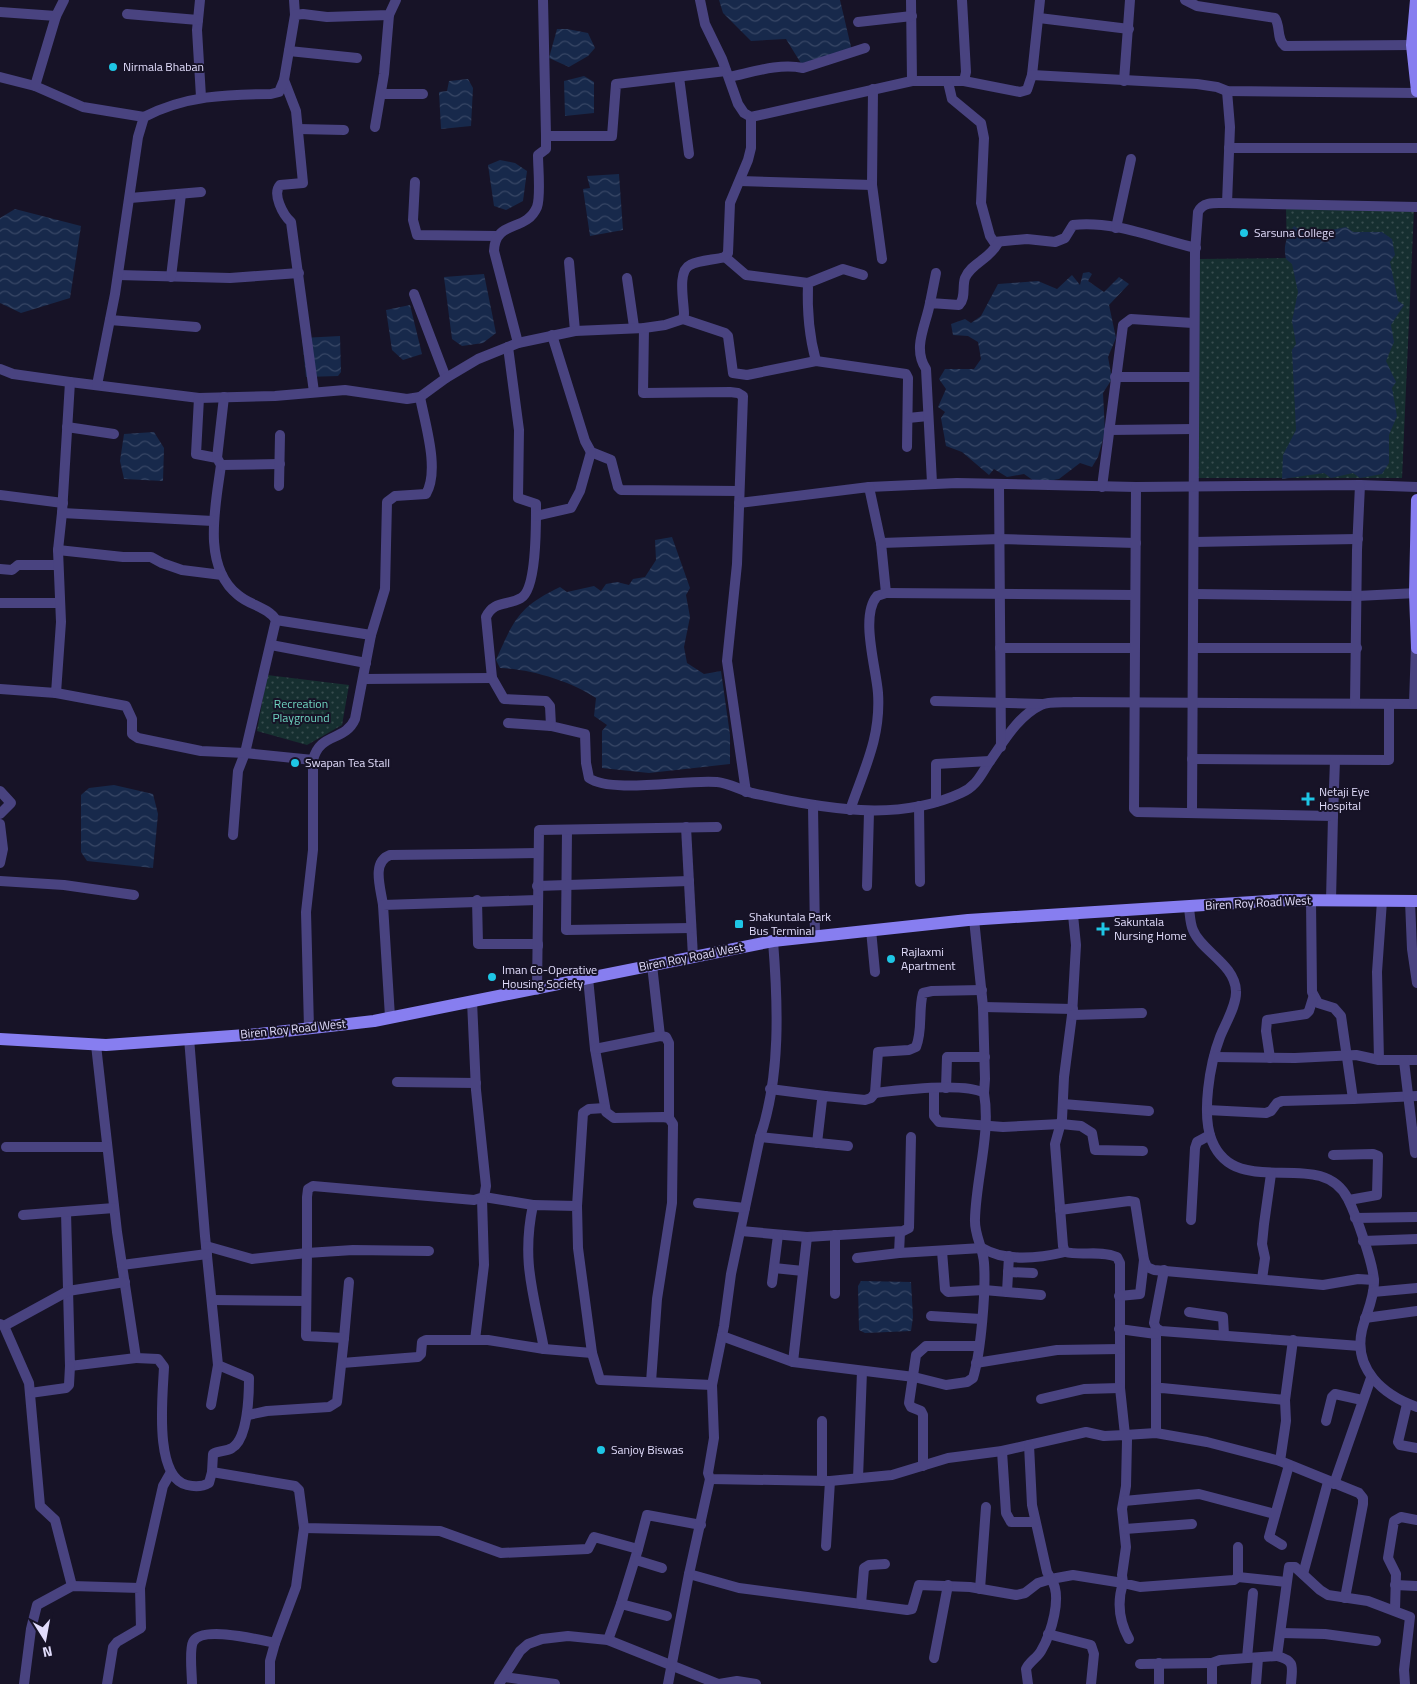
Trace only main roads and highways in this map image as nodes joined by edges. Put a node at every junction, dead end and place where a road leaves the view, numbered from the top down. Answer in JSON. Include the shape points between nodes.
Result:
{"nodes":[{"id":1,"x":1416,"y":0,"type":"edge"},
{"id":2,"x":1417,"y":92,"type":"edge"},
{"id":3,"x":1417,"y":500,"type":"edge"},
{"id":4,"x":1416,"y":593,"type":"edge"},
{"id":5,"x":1416,"y":646,"type":"edge"},
{"id":6,"x":1414,"y":901,"type":"edge"},
{"id":7,"x":0,"y":1039,"type":"edge"}],
"edges":[{"from":1,"to":2,"type":"main road","via":[[1412,45]]},
{"from":3,"to":4,"type":"main road"},
{"from":4,"to":5,"type":"main road"},
{"from":6,"to":7,"type":"main road","name":"Biren Roy Road West","via":[[1244,902],[974,919],[772,941],[537,990],[309,1028],[96,1044]]}]}
